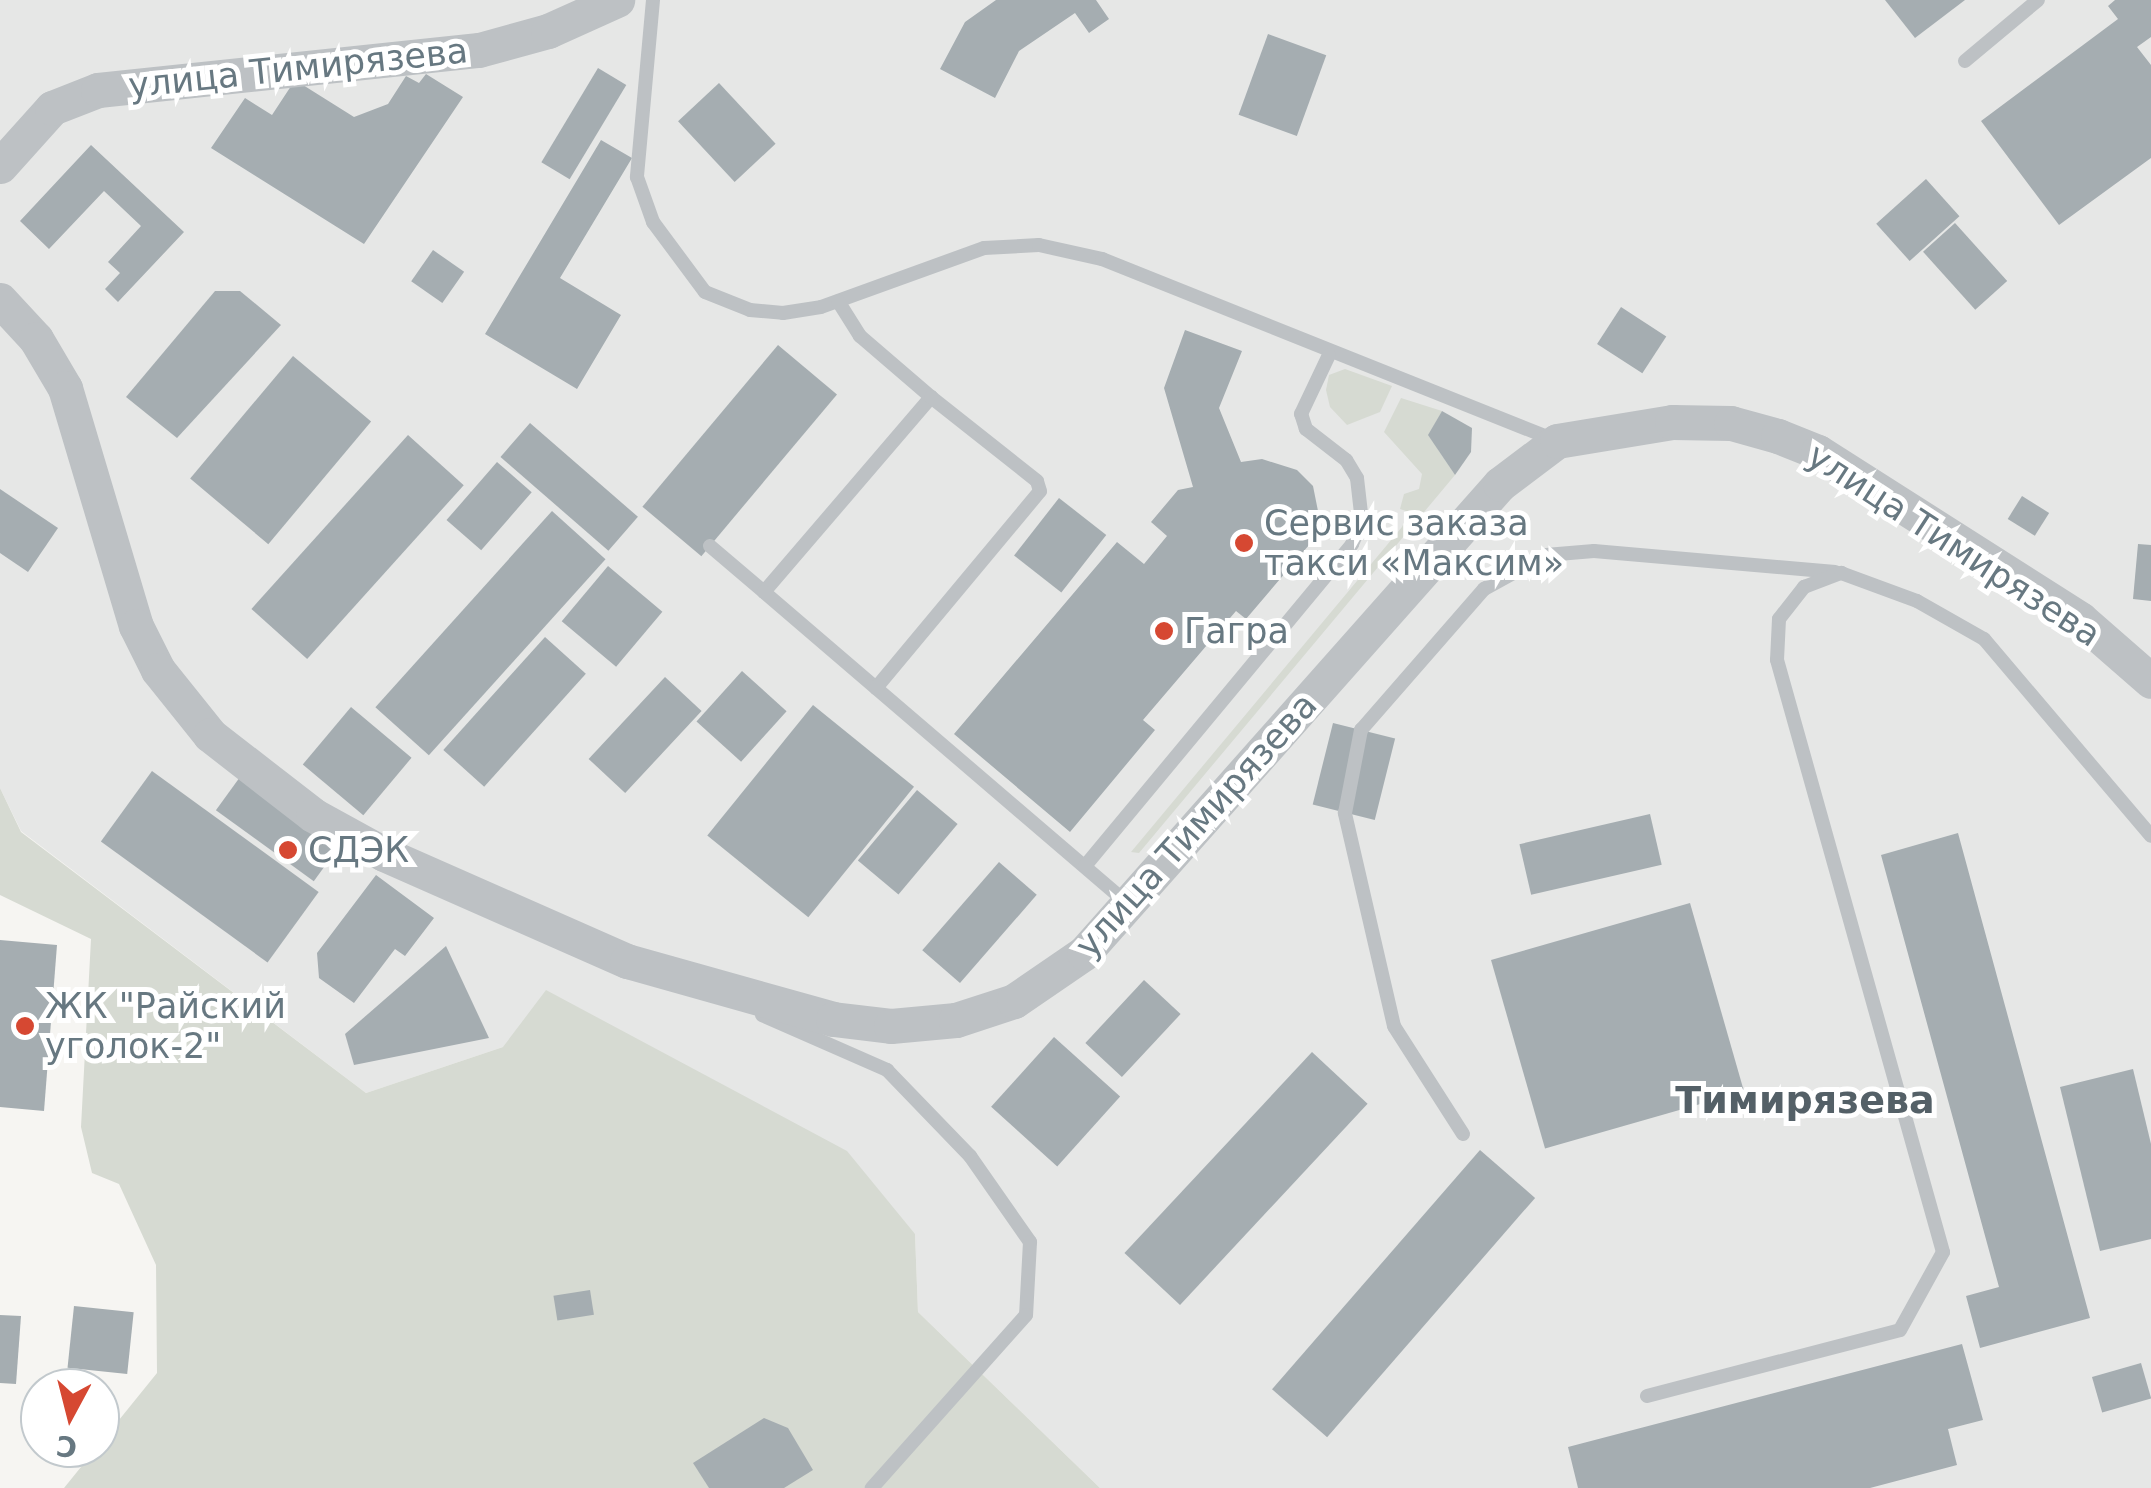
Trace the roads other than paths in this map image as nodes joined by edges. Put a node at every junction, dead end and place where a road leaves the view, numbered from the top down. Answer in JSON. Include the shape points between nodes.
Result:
{"nodes":[{"id":1,"x":617,"y":0,"type":"edge"},
{"id":2,"x":653,"y":0,"type":"edge"},
{"id":3,"x":2038,"y":0,"type":"edge"},
{"id":4,"x":1965,"y":61,"type":"dead end"},
{"id":5,"x":0,"y":166,"type":"edge"},
{"id":6,"x":0,"y":300,"type":"edge"},
{"id":7,"x":838,"y":300,"type":"junction"},
{"id":8,"x":1329,"y":355,"type":"junction"},
{"id":9,"x":931,"y":397,"type":"junction"},
{"id":10,"x":1557,"y":442,"type":"junction"},
{"id":11,"x":710,"y":546,"type":"dead end"},
{"id":12,"x":1842,"y":572,"type":"junction"},
{"id":13,"x":764,"y":592,"type":"junction"},
{"id":14,"x":2151,"y":681,"type":"edge"},
{"id":15,"x":876,"y":688,"type":"junction"},
{"id":16,"x":2151,"y":836,"type":"edge"},
{"id":17,"x":1084,"y":866,"type":"junction"},
{"id":18,"x":1130,"y":906,"type":"junction"},
{"id":19,"x":688,"y":982,"type":"junction"},
{"id":20,"x":1463,"y":1134,"type":"dead end"},
{"id":21,"x":1647,"y":1396,"type":"dead end"},
{"id":22,"x":872,"y":1488,"type":"edge"}],
"edges":[{"from":1,"to":5,"type":"street","name":"улица Тимирязева","via":[[548,31],[480,50],[98,90],[52,108]]},
{"from":2,"to":7,"type":"lane","via":[[638,177],[653,222],[705,292],[766,312]]},
{"from":3,"to":4,"type":"lane"},
{"from":6,"to":19,"type":"street","name":"улица Тимирязева","via":[[36,339],[65,388],[136,626],[158,670],[210,735],[314,814],[384,854]]},
{"from":7,"to":8,"type":"lane","via":[[984,248],[1039,245],[1102,258]]},
{"from":7,"to":9,"type":"lane","via":[[860,336]]},
{"from":8,"to":10,"type":"lane"},
{"from":8,"to":17,"type":"lane","via":[[1301,414],[1306,429],[1346,460],[1357,478],[1362,522],[1352,544]]},
{"from":9,"to":13,"type":"lane"},
{"from":9,"to":15,"type":"lane","via":[[1038,481],[1040,490]]},
{"from":10,"to":14,"type":"street","name":"улица Тимирязева","via":[[1672,422],[1730,423],[1778,436],[1834,462],[2033,588]]},
{"from":10,"to":18,"type":"street","name":"улица Тимирязева","via":[[1500,484]]},
{"from":11,"to":13,"type":"lane"},
{"from":12,"to":16,"type":"lane","via":[[1918,601],[1984,638]]},
{"from":12,"to":20,"type":"lane","via":[[1594,551],[1546,555],[1484,589],[1362,730],[1345,813],[1394,1026]]},
{"from":12,"to":21,"type":"lane","via":[[1804,587],[1778,619],[1777,660],[1943,1252],[1900,1330]]},
{"from":13,"to":15,"type":"lane"},
{"from":15,"to":17,"type":"lane"},
{"from":17,"to":18,"type":"lane"},
{"from":18,"to":19,"type":"street","name":"улица Тимирязева","via":[[1084,953],[1014,1001],[956,1020],[891,1026],[833,1019]]},
{"from":19,"to":22,"type":"lane","via":[[887,1070],[970,1156],[1030,1242],[1026,1315]]}]}
